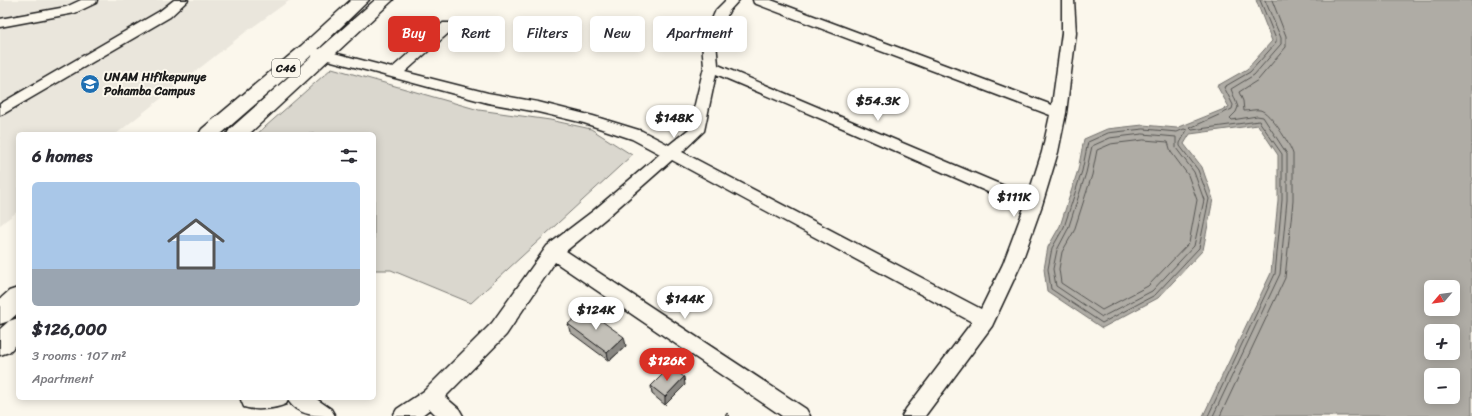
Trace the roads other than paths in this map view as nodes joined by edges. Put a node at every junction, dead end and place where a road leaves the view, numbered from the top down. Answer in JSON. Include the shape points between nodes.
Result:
{"nodes":[{"id":1,"x":91,"y":0,"type":"edge"},
{"id":2,"x":182,"y":0,"type":"edge"},
{"id":3,"x":361,"y":0,"type":"edge"},
{"id":4,"x":385,"y":0,"type":"edge"},
{"id":5,"x":733,"y":0,"type":"edge"},
{"id":6,"x":759,"y":0,"type":"edge"},
{"id":7,"x":1068,"y":0,"type":"edge"},
{"id":8,"x":0,"y":24,"type":"edge"},
{"id":9,"x":448,"y":26,"type":"dead end"},
{"id":10,"x":307,"y":50,"type":"junction"},
{"id":11,"x":326,"y":54,"type":"junction"},
{"id":12,"x":711,"y":67,"type":"junction"},
{"id":13,"x":395,"y":73,"type":"junction"},
{"id":14,"x":0,"y":110,"type":"edge"},
{"id":15,"x":1058,"y":113,"type":"junction"},
{"id":16,"x":211,"y":132,"type":"edge"},
{"id":17,"x":239,"y":132,"type":"edge"},
{"id":18,"x":671,"y":153,"type":"junction"},
{"id":19,"x":1034,"y":205,"type":"junction"},
{"id":20,"x":553,"y":252,"type":"junction"},
{"id":21,"x":16,"y":300,"type":"edge"},
{"id":22,"x":0,"y":314,"type":"edge"},
{"id":23,"x":985,"y":320,"type":"junction"},
{"id":24,"x":16,"y":330,"type":"edge"},
{"id":25,"x":0,"y":344,"type":"edge"},
{"id":26,"x":431,"y":397,"type":"junction"},
{"id":27,"x":301,"y":400,"type":"edge"},
{"id":28,"x":324,"y":416,"type":"edge"},
{"id":29,"x":404,"y":416,"type":"edge"},
{"id":30,"x":452,"y":416,"type":"edge"},
{"id":31,"x":799,"y":416,"type":"edge"},
{"id":32,"x":913,"y":416,"type":"edge"}],
"edges":[{"from":1,"to":8,"type":"street","via":[[70,10]]},
{"from":2,"to":14,"type":"street","via":[[164,14]]},
{"from":3,"to":10,"type":"main road","number":"C46"},
{"from":4,"to":11,"type":"main road","number":"C46"},
{"from":5,"to":12,"type":"street","via":[[723,10],[709,42]]},
{"from":6,"to":15,"type":"street"},
{"from":7,"to":15,"type":"street","via":[[1069,33]]},
{"from":9,"to":13,"type":"street"},
{"from":10,"to":11,"type":"street"},
{"from":10,"to":16,"type":"main road","number":"C46"},
{"from":11,"to":13,"type":"street"},
{"from":11,"to":17,"type":"main road","number":"C46"},
{"from":12,"to":18,"type":"street","via":[[696,131]]},
{"from":12,"to":19,"type":"street"},
{"from":13,"to":18,"type":"street","via":[[488,98],[588,119],[637,135]]},
{"from":15,"to":19,"type":"street","via":[[1050,152]]},
{"from":18,"to":20,"type":"street"},
{"from":18,"to":23,"type":"street"},
{"from":19,"to":23,"type":"street","via":[[1012,264]]},
{"from":20,"to":26,"type":"street","via":[[499,329]]},
{"from":20,"to":31,"type":"street"},
{"from":21,"to":22,"type":"main road"},
{"from":23,"to":32,"type":"street"},
{"from":24,"to":25,"type":"main road"},
{"from":26,"to":29,"type":"street"},
{"from":26,"to":30,"type":"street"},
{"from":27,"to":28,"type":"street"}]}
